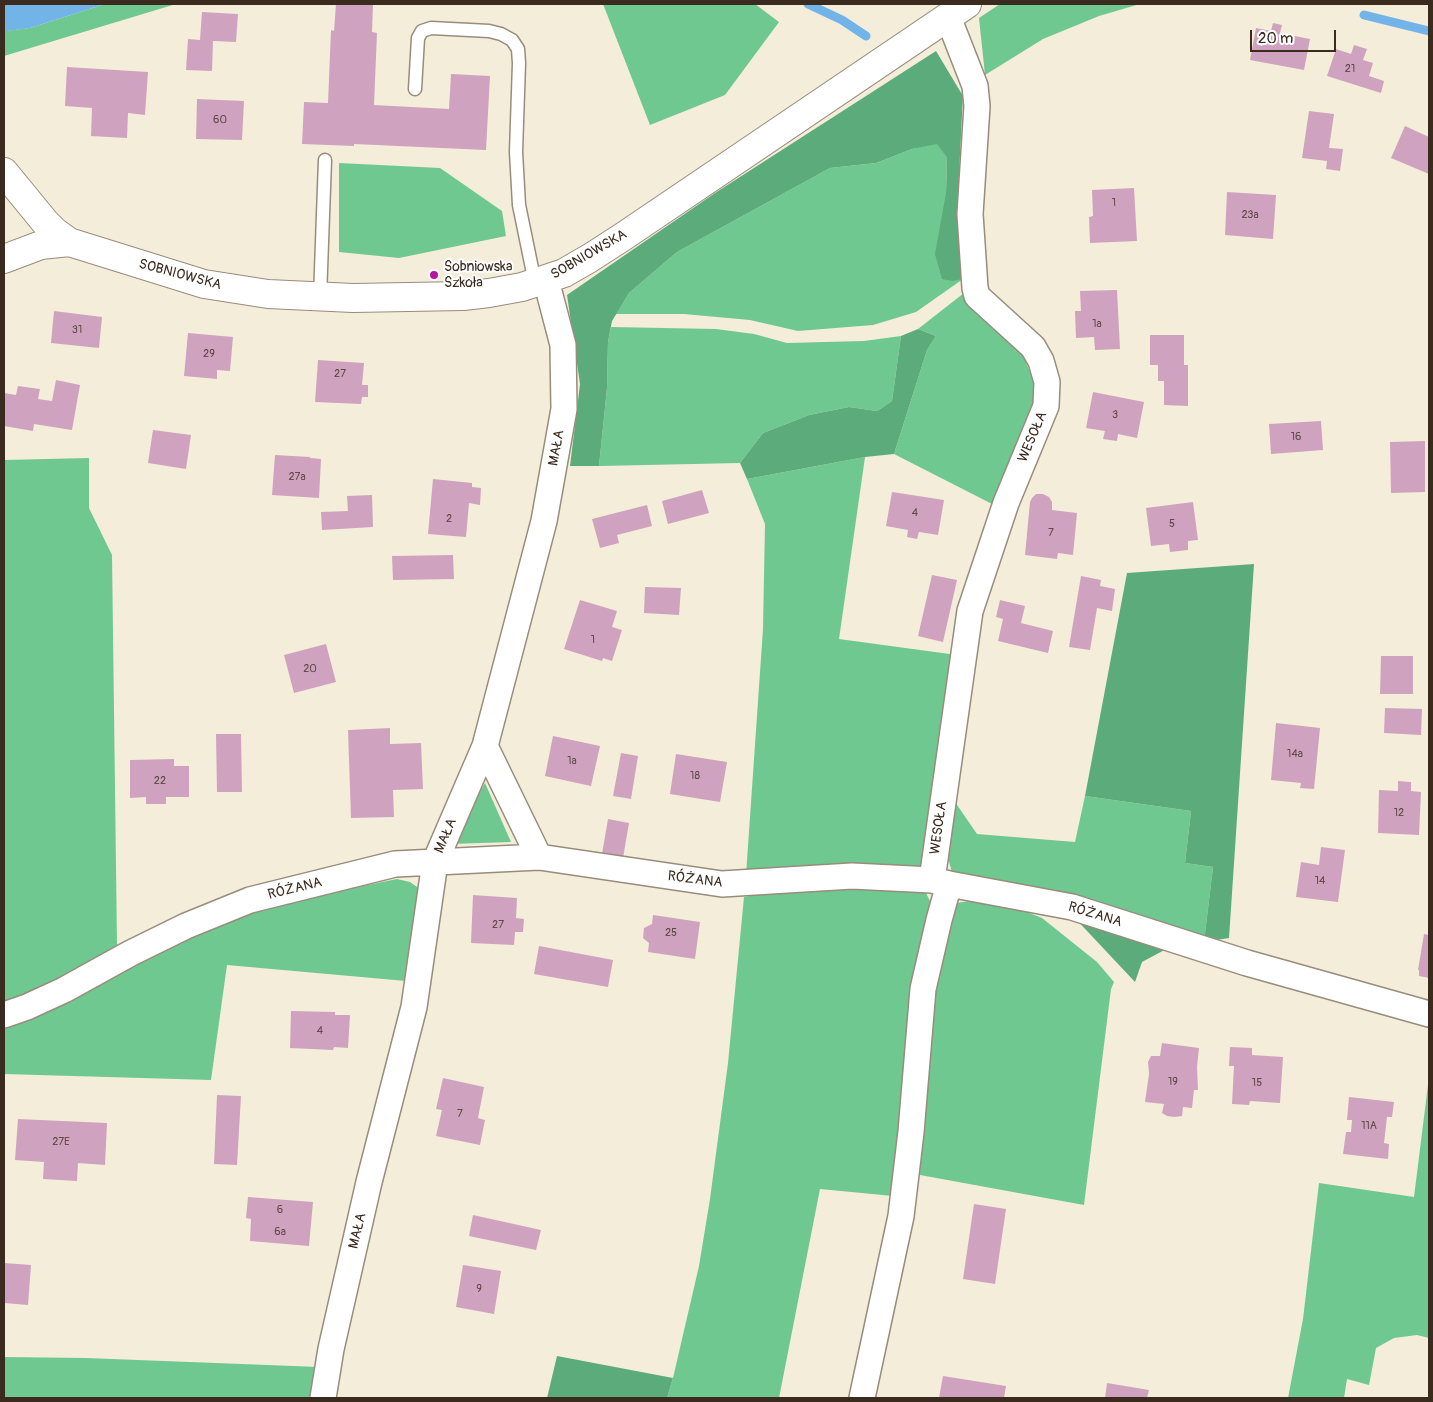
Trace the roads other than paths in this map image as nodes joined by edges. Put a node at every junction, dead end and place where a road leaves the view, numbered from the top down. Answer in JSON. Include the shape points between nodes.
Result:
{"nodes":[{"id":1,"x":957,"y":10,"type":"edge"},
{"id":2,"x":415,"y":89,"type":"dead end"},
{"id":3,"x":325,"y":160,"type":"dead end"},
{"id":4,"x":4,"y":172,"type":"edge"},
{"id":5,"x":69,"y":242,"type":"junction"},
{"id":6,"x":4,"y":259,"type":"edge"},
{"id":7,"x":540,"y":281,"type":"junction"},
{"id":8,"x":320,"y":296,"type":"junction"},
{"id":9,"x":485,"y":746,"type":"junction"},
{"id":10,"x":539,"y":857,"type":"junction"},
{"id":11,"x":435,"y":862,"type":"junction"},
{"id":12,"x":941,"y":882,"type":"junction"},
{"id":13,"x":1429,"y":1014,"type":"edge"},
{"id":14,"x":4,"y":1015,"type":"edge"},
{"id":15,"x":323,"y":1398,"type":"edge"},
{"id":16,"x":862,"y":1398,"type":"edge"}],
"edges":[{"from":1,"to":7,"type":"street","name":"SOBNIOWSKA","via":[[624,236],[564,273]]},
{"from":1,"to":12,"type":"street","name":"WESOŁA","via":[[977,106],[970,214],[975,288],[977,296],[1033,348],[1047,382],[1046,406],[1006,503],[970,611]]},
{"from":2,"to":7,"type":"lane","via":[[418,38],[422,31],[431,28],[489,31],[512,40],[518,49],[516,152],[519,197],[523,228]]},
{"from":3,"to":8,"type":"lane"},
{"from":4,"to":5,"type":"street","via":[[45,222]]},
{"from":5,"to":6,"type":"street","name":"SOBNIOWSKA","via":[[41,245]]},
{"from":5,"to":8,"type":"street","name":"SOBNIOWSKA","via":[[204,284],[268,294]]},
{"from":7,"to":8,"type":"street","name":"SOBNIOWSKA","via":[[463,296]]},
{"from":7,"to":9,"type":"street","name":"MAŁA","via":[[563,345],[564,409],[544,520]]},
{"from":9,"to":10,"type":"street"},
{"from":9,"to":11,"type":"street","name":"MAŁA"},
{"from":10,"to":11,"type":"street","name":"RÓŻANA"},
{"from":10,"to":12,"type":"street","name":"RÓŻANA","via":[[722,884],[852,876]]},
{"from":11,"to":14,"type":"street","name":"RÓŻANA","via":[[395,864],[250,900],[186,926],[64,990]]},
{"from":11,"to":15,"type":"street","name":"MAŁA","via":[[414,1007],[368,1182]]},
{"from":12,"to":13,"type":"street","name":"RÓŻANA","via":[[1072,907],[1247,963]]},
{"from":12,"to":16,"type":"street","name":"WESOŁA","via":[[939,920],[923,989],[901,1216]]}]}
